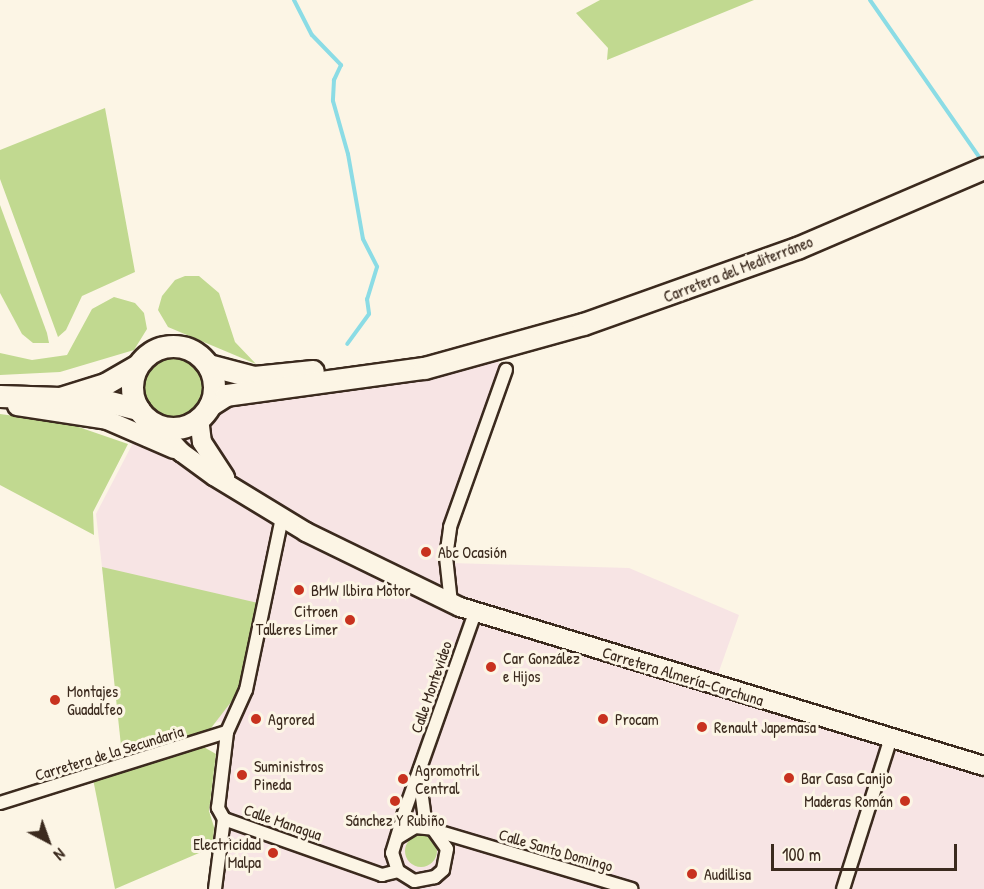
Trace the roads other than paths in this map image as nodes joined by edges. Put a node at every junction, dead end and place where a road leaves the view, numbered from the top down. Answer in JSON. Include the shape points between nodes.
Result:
{"nodes":[{"id":1,"x":975,"y":172,"type":"edge"},
{"id":2,"x":484,"y":350,"type":"junction"},
{"id":3,"x":138,"y":365,"type":"junction"},
{"id":4,"x":208,"y":365,"type":"junction"},
{"id":5,"x":507,"y":370,"type":"dead end"},
{"id":6,"x":0,"y":396,"type":"edge"},
{"id":7,"x":60,"y":398,"type":"junction"},
{"id":8,"x":0,"y":405,"type":"edge"},
{"id":9,"x":205,"y":412,"type":"junction"},
{"id":10,"x":146,"y":416,"type":"junction"},
{"id":11,"x":181,"y":452,"type":"junction"},
{"id":12,"x":230,"y":483,"type":"junction"},
{"id":13,"x":282,"y":517,"type":"junction"},
{"id":14,"x":451,"y":603,"type":"junction"},
{"id":15,"x":475,"y":613,"type":"junction"},
{"id":16,"x":227,"y":732,"type":"junction"},
{"id":17,"x":891,"y":738,"type":"junction"},
{"id":18,"x":984,"y":766,"type":"edge"},
{"id":19,"x":419,"y":773,"type":"junction"},
{"id":20,"x":0,"y":803,"type":"edge"},
{"id":21,"x":224,"y":819,"type":"junction"},
{"id":22,"x":429,"y":828,"type":"junction"},
{"id":23,"x":397,"y":838,"type":"junction"},
{"id":24,"x":471,"y":842,"type":"junction"},
{"id":25,"x":447,"y":849,"type":"junction"},
{"id":26,"x":398,"y":871,"type":"junction"},
{"id":27,"x":215,"y":889,"type":"edge"},
{"id":28,"x":632,"y":889,"type":"edge"},
{"id":29,"x":843,"y":889,"type":"edge"}],
"edges":[{"from":1,"to":2,"type":"highway","name":"Carretera del Mediterráneo","via":[[797,248],[670,296]]},
{"from":2,"to":4,"type":"highway","name":"Carretera del Mediterráneo","via":[[254,377]]},
{"from":2,"to":9,"type":"highway","name":"Carretera del Mediterráneo","via":[[424,368],[226,395]]},
{"from":3,"to":4,"type":"highway","via":[[154,351],[177,346],[200,356]]},
{"from":3,"to":7,"type":"highway","via":[[105,384]]},
{"from":3,"to":10,"type":"highway","via":[[132,387]]},
{"from":4,"to":9,"type":"highway","via":[[214,392]]},
{"from":5,"to":14,"type":"street","via":[[450,527],[446,557]]},
{"from":6,"to":7,"type":"highway"},
{"from":7,"to":10,"type":"highway","via":[[102,400]]},
{"from":8,"to":11,"type":"main road","via":[[107,420]]},
{"from":9,"to":10,"type":"highway","via":[[178,428]]},
{"from":9,"to":12,"type":"main road","via":[[206,450]]},
{"from":10,"to":11,"type":"main road"},
{"from":11,"to":12,"type":"main road","name":"Carretera Almería-Carchuna"},
{"from":12,"to":13,"type":"main road","name":"Carretera Almería-Carchuna"},
{"from":13,"to":14,"type":"main road","name":"Carretera Almería-Carchuna","via":[[326,543]]},
{"from":13,"to":16,"type":"street","via":[[246,690]]},
{"from":14,"to":15,"type":"main road","name":"Carretera Almería-Carchuna"},
{"from":15,"to":17,"type":"main road","name":"Carretera Almería-Carchuna"},
{"from":15,"to":19,"type":"street","name":"Calle Montevideo"},
{"from":16,"to":20,"type":"street","name":"Carretera de la Secundaria"},
{"from":16,"to":21,"type":"street","via":[[218,808]]},
{"from":17,"to":18,"type":"main road","name":"Carretera Almería-Carchuna"},
{"from":17,"to":29,"type":"street"},
{"from":19,"to":22,"type":"street","name":"Calle Montevideo"},
{"from":19,"to":23,"type":"street","name":"Calle Montevideo"},
{"from":21,"to":26,"type":"street","name":"Calle Managua","via":[[382,874]]},
{"from":21,"to":27,"type":"street","name":"Calle Managua"},
{"from":22,"to":23,"type":"street","via":[[415,827]]},
{"from":22,"to":24,"type":"street","name":"Calle Santo Domingo"},
{"from":22,"to":25,"type":"street"},
{"from":23,"to":26,"type":"street","via":[[392,853]]},
{"from":24,"to":25,"type":"street"},
{"from":24,"to":28,"type":"street","name":"Calle Santo Domingo"},
{"from":25,"to":26,"type":"street","via":[[447,861],[435,877],[414,881]]}]}
